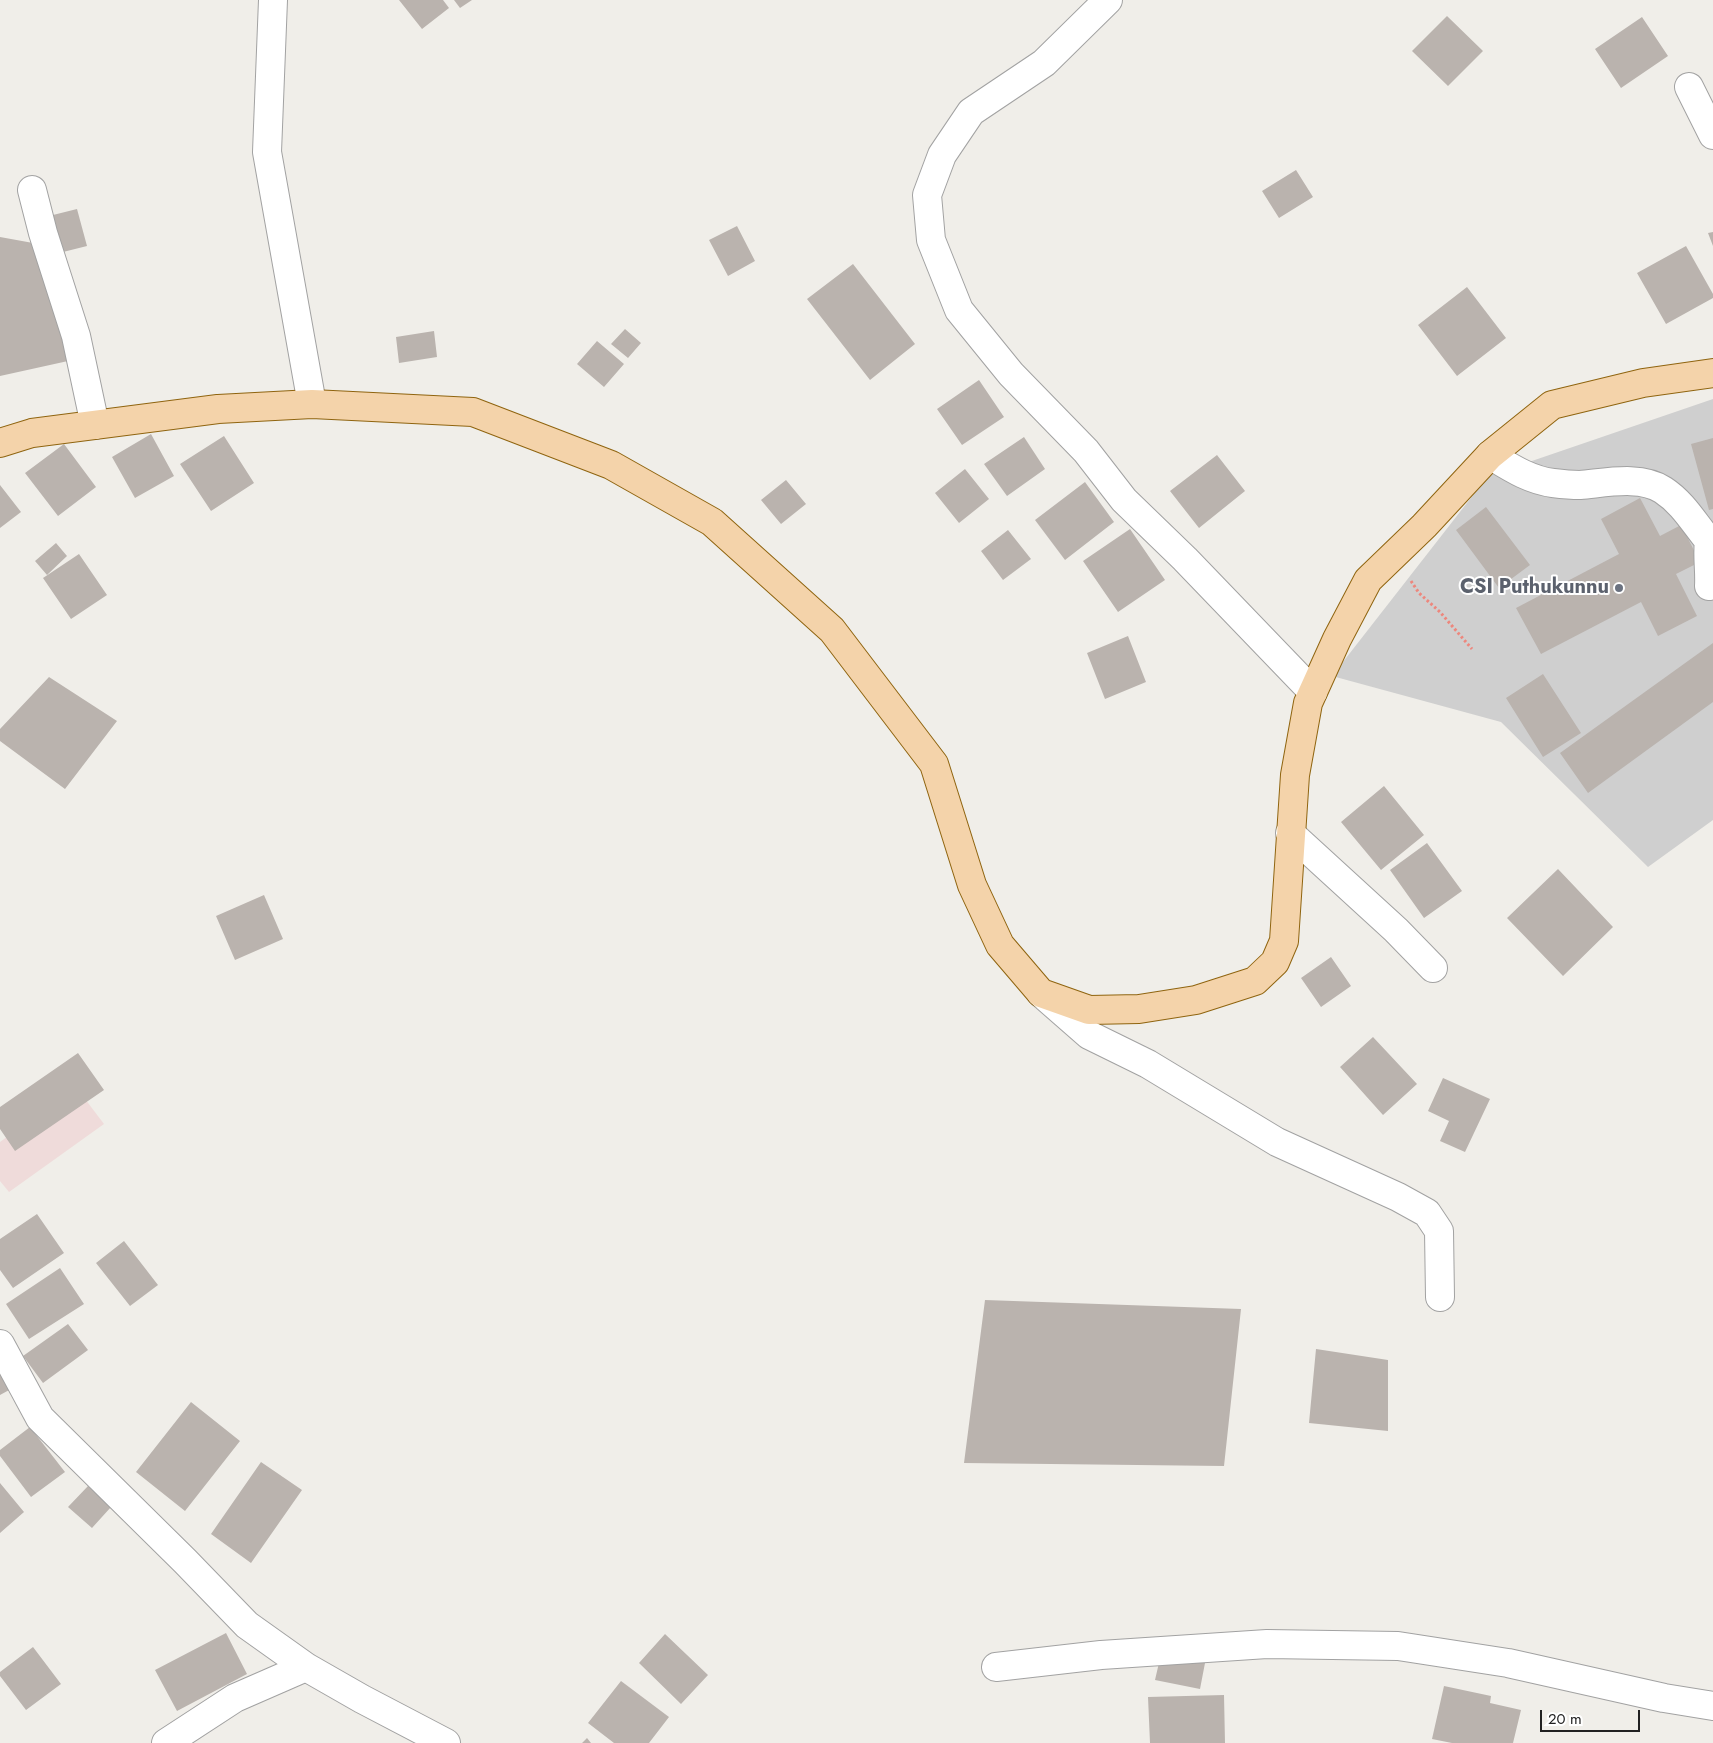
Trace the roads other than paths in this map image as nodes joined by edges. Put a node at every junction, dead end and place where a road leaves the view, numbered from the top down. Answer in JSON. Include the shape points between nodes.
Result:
{"nodes":[{"id":1,"x":273,"y":0,"type":"edge"},
{"id":2,"x":1108,"y":0,"type":"edge"},
{"id":3,"x":1690,"y":87,"type":"dead end"},
{"id":4,"x":1713,"y":135,"type":"edge"},
{"id":5,"x":32,"y":190,"type":"dead end"},
{"id":6,"x":1713,"y":373,"type":"edge"},
{"id":7,"x":312,"y":404,"type":"junction"},
{"id":8,"x":95,"y":425,"type":"junction"},
{"id":9,"x":0,"y":443,"type":"edge"},
{"id":10,"x":1490,"y":455,"type":"junction"},
{"id":11,"x":1709,"y":586,"type":"dead end"},
{"id":12,"x":1313,"y":692,"type":"junction"},
{"id":13,"x":1290,"y":833,"type":"junction"},
{"id":14,"x":1433,"y":968,"type":"dead end"},
{"id":15,"x":1041,"y":993,"type":"junction"},
{"id":16,"x":1440,"y":1297,"type":"dead end"},
{"id":17,"x":0,"y":1344,"type":"edge"},
{"id":18,"x":306,"y":1666,"type":"junction"},
{"id":19,"x":996,"y":1667,"type":"dead end"},
{"id":20,"x":1713,"y":1706,"type":"edge"},
{"id":21,"x":166,"y":1743,"type":"edge"},
{"id":22,"x":446,"y":1743,"type":"edge"}],
"edges":[{"from":1,"to":7,"type":"street","via":[[266,152]]},
{"from":2,"to":12,"type":"street","via":[[1044,63],[971,112],[942,155],[927,195],[931,240],[959,310],[1011,374],[1086,451],[1124,500]]},
{"from":3,"to":4,"type":"street"},
{"from":5,"to":8,"type":"street","via":[[42,232],[76,336]]},
{"from":6,"to":10,"type":"main road","via":[[1643,383],[1552,405]]},
{"from":7,"to":8,"type":"main road","via":[[218,408]]},
{"from":7,"to":15,"type":"main road","via":[[473,412],[611,465],[712,522],[832,630],[934,764],[972,885],[1000,945]]},
{"from":8,"to":9,"type":"main road","via":[[32,433]]},
{"from":10,"to":11,"type":"street","via":[[1526,476],[1551,482],[1577,485],[1636,480],[1662,488],[1686,510],[1709,541]]},
{"from":10,"to":12,"type":"main road","via":[[1368,580]]},
{"from":12,"to":13,"type":"main road","via":[[1308,703],[1295,775]]},
{"from":13,"to":14,"type":"street"},
{"from":13,"to":15,"type":"main road","via":[[1284,940],[1275,962],[1255,981],[1196,1000],[1139,1010],[1089,1010]]},
{"from":15,"to":16,"type":"street","via":[[1089,1035],[1148,1064],[1277,1142],[1398,1196],[1427,1213],[1438,1231]]},
{"from":17,"to":18,"type":"street","via":[[40,1418],[247,1625]]},
{"from":18,"to":21,"type":"street","via":[[235,1698]]},
{"from":18,"to":22,"type":"street"},
{"from":19,"to":20,"type":"street","via":[[1102,1654],[1266,1644],[1398,1646],[1508,1664]]}]}
